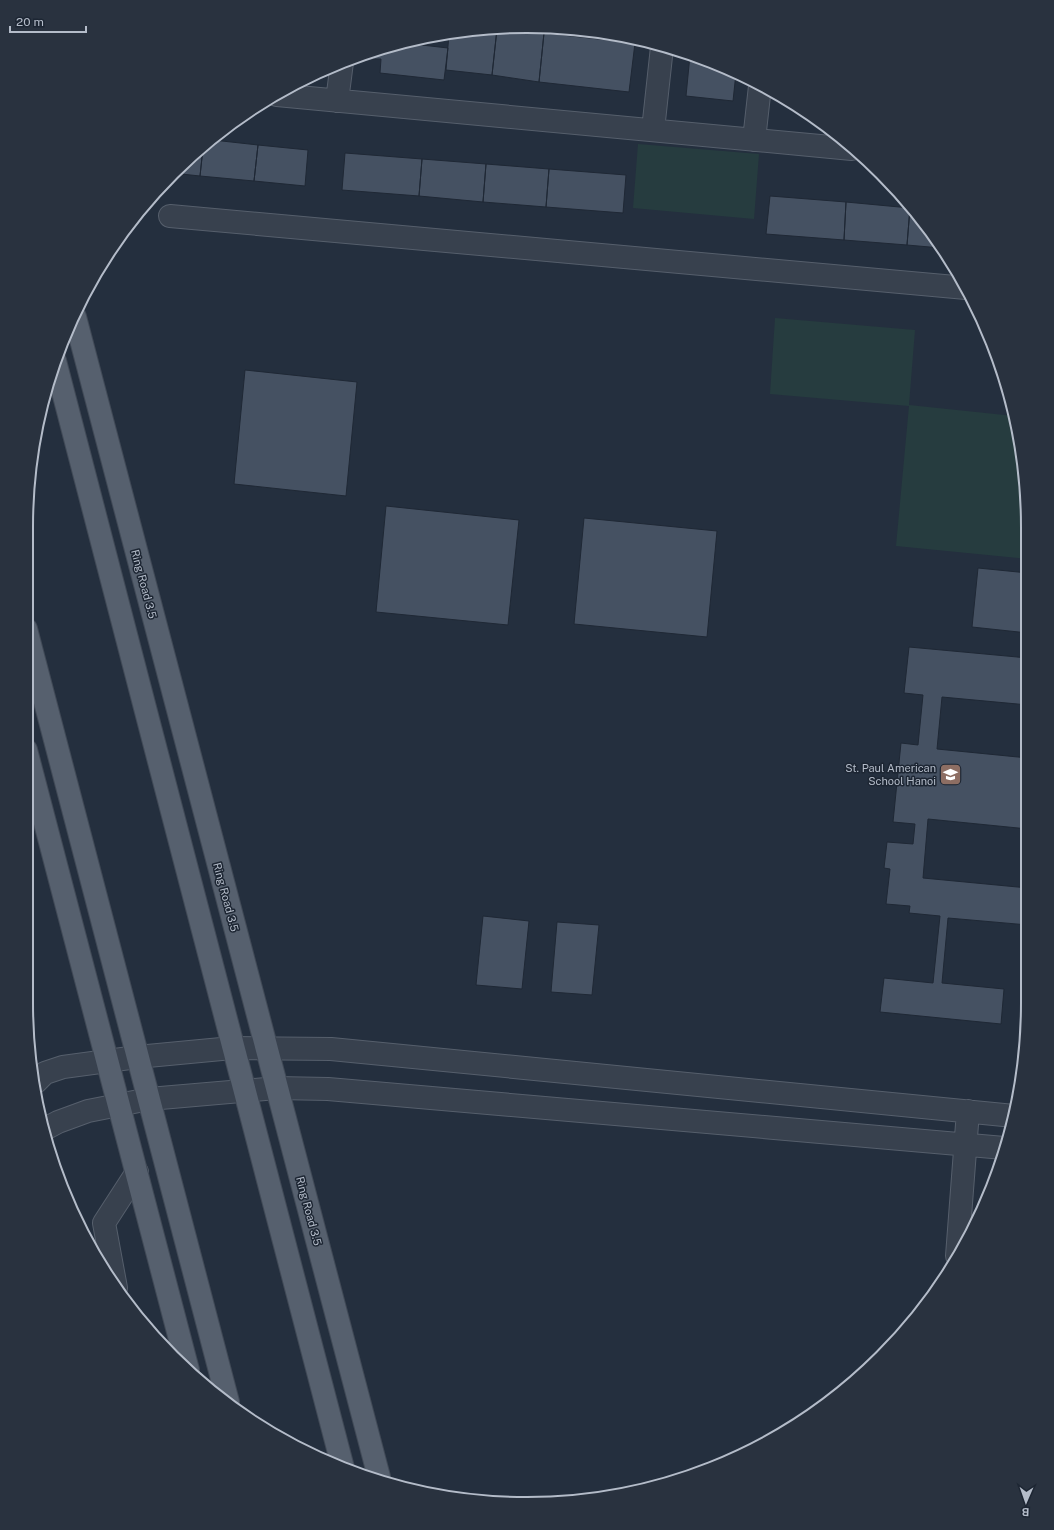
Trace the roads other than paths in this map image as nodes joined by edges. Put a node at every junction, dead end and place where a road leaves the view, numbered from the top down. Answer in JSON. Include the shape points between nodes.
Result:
{"nodes":[{"id":1,"x":661,"y":52,"type":"edge"},
{"id":2,"x":341,"y":70,"type":"edge"},
{"id":3,"x":759,"y":91,"type":"edge"},
{"id":4,"x":286,"y":96,"type":"edge"},
{"id":5,"x":337,"y":101,"type":"junction"},
{"id":6,"x":653,"y":130,"type":"junction"},
{"id":7,"x":754,"y":140,"type":"junction"},
{"id":8,"x":844,"y":148,"type":"edge"},
{"id":9,"x":170,"y":216,"type":"dead end"},
{"id":10,"x":959,"y":287,"type":"edge"},
{"id":11,"x":77,"y":325,"type":"edge"},
{"id":12,"x":58,"y":372,"type":"edge"},
{"id":13,"x":33,"y":656,"type":"edge"},
{"id":14,"x":33,"y":777,"type":"edge"},
{"id":15,"x":232,"y":1048,"type":"junction"},
{"id":16,"x":267,"y":1048,"type":"junction"},
{"id":17,"x":137,"y":1057,"type":"junction"},
{"id":18,"x":108,"y":1061,"type":"junction"},
{"id":19,"x":39,"y":1079,"type":"edge"},
{"id":20,"x":277,"y":1088,"type":"junction"},
{"id":21,"x":244,"y":1091,"type":"junction"},
{"id":22,"x":148,"y":1099,"type":"junction"},
{"id":23,"x":120,"y":1105,"type":"junction"},
{"id":24,"x":968,"y":1111,"type":"junction"},
{"id":25,"x":1008,"y":1115,"type":"edge"},
{"id":26,"x":49,"y":1127,"type":"edge"},
{"id":27,"x":965,"y":1145,"type":"junction"},
{"id":28,"x":999,"y":1148,"type":"edge"},
{"id":29,"x":136,"y":1172,"type":"junction"},
{"id":30,"x":958,"y":1245,"type":"edge"},
{"id":31,"x":113,"y":1273,"type":"edge"},
{"id":32,"x":185,"y":1359,"type":"edge"},
{"id":33,"x":226,"y":1395,"type":"edge"},
{"id":34,"x":341,"y":1460,"type":"edge"},
{"id":35,"x":378,"y":1474,"type":"edge"}],
"edges":[{"from":1,"to":6,"type":"street"},
{"from":2,"to":5,"type":"street"},
{"from":3,"to":7,"type":"street"},
{"from":4,"to":5,"type":"street"},
{"from":5,"to":6,"type":"street"},
{"from":6,"to":7,"type":"street"},
{"from":7,"to":8,"type":"street"},
{"from":9,"to":10,"type":"street"},
{"from":11,"to":16,"type":"main road","name":"Ring Road 3.5"},
{"from":12,"to":15,"type":"main road","via":[[208,946]]},
{"from":13,"to":17,"type":"main road"},
{"from":14,"to":18,"type":"main road"},
{"from":15,"to":16,"type":"street"},
{"from":15,"to":17,"type":"street"},
{"from":15,"to":21,"type":"main road"},
{"from":16,"to":20,"type":"main road","name":"Ring Road 3.5"},
{"from":16,"to":24,"type":"street","via":[[339,1050]]},
{"from":17,"to":18,"type":"street"},
{"from":17,"to":22,"type":"main road"},
{"from":18,"to":19,"type":"street","via":[[63,1067],[44,1073]]},
{"from":18,"to":23,"type":"main road"},
{"from":20,"to":21,"type":"street"},
{"from":20,"to":27,"type":"street","via":[[335,1090]]},
{"from":20,"to":35,"type":"main road","name":"Ring Road 3.5"},
{"from":21,"to":22,"type":"street"},
{"from":21,"to":34,"type":"main road"},
{"from":22,"to":23,"type":"street"},
{"from":22,"to":33,"type":"main road"},
{"from":23,"to":26,"type":"street","via":[[88,1111]]},
{"from":23,"to":29,"type":"main road"},
{"from":24,"to":25,"type":"street"},
{"from":24,"to":27,"type":"street"},
{"from":27,"to":28,"type":"street"},
{"from":27,"to":30,"type":"street"},
{"from":29,"to":31,"type":"street","via":[[104,1222]]},
{"from":29,"to":32,"type":"main road"}]}
